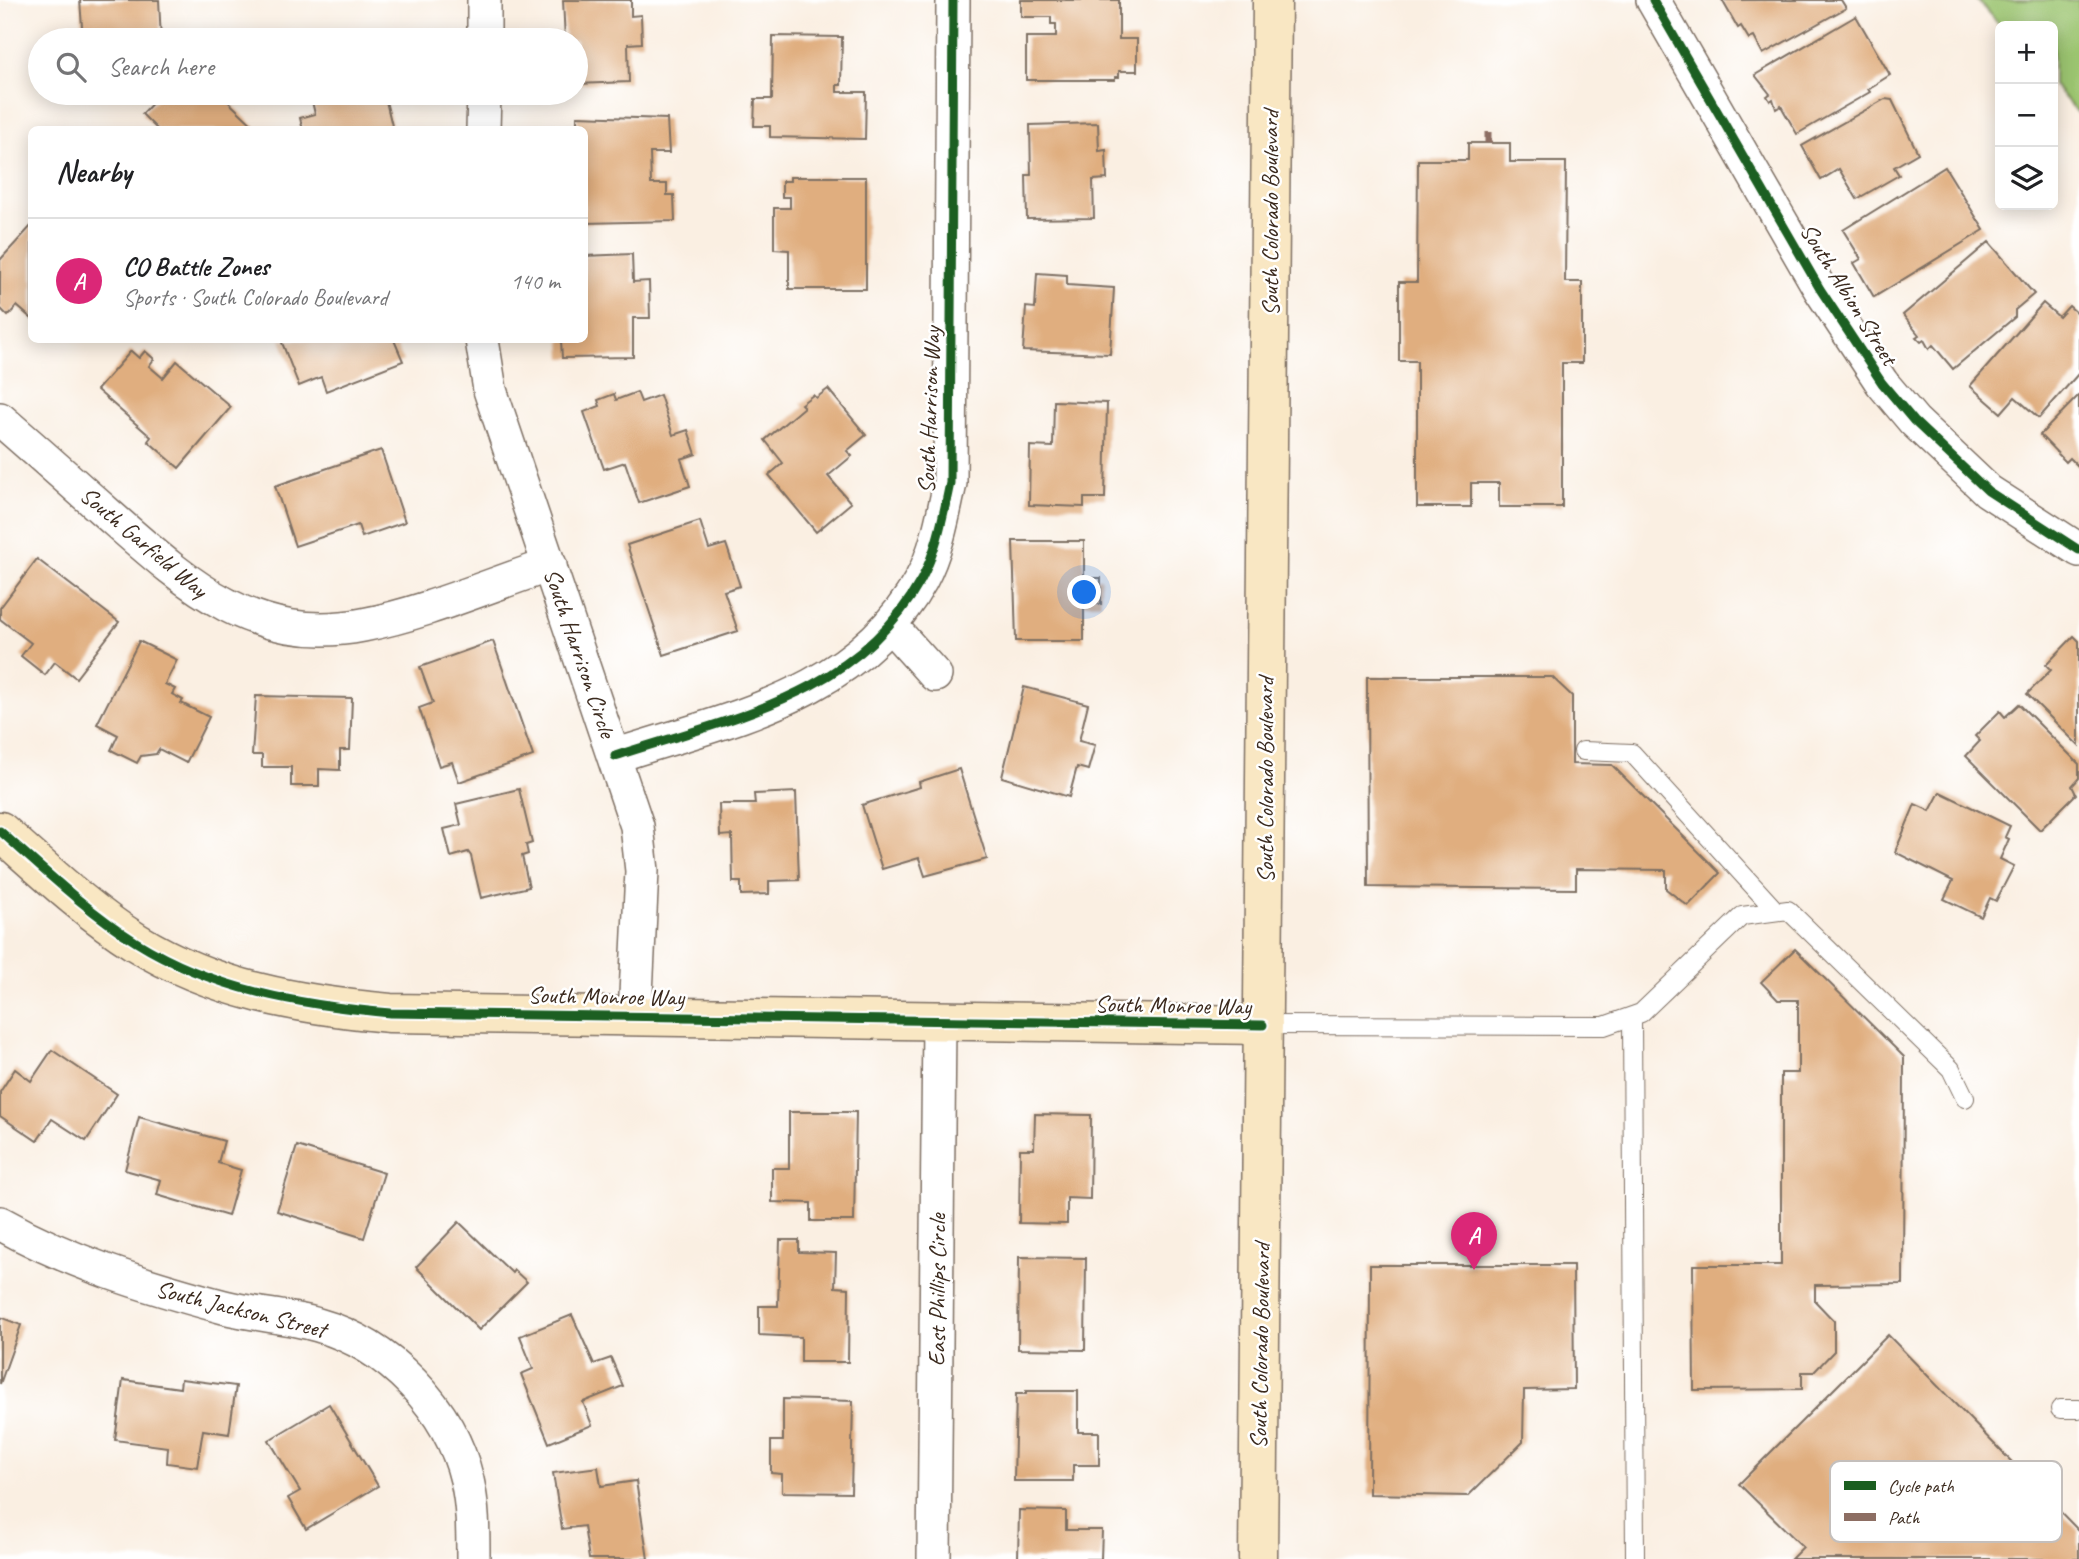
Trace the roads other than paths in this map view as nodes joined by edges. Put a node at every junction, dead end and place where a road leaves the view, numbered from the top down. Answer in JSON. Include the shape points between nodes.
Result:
{"nodes":[{"id":1,"x":484,"y":0,"type":"edge"},
{"id":2,"x":953,"y":0,"type":"edge"},
{"id":3,"x":1272,"y":0,"type":"edge"},
{"id":4,"x":1653,"y":0,"type":"edge"},
{"id":5,"x":484,"y":28,"type":"edge"},
{"id":6,"x":484,"y":105,"type":"edge"},
{"id":7,"x":484,"y":126,"type":"edge"},
{"id":8,"x":482,"y":343,"type":"edge"},
{"id":9,"x":0,"y":419,"type":"edge"},
{"id":10,"x":2079,"y":550,"type":"edge"},
{"id":11,"x":550,"y":565,"type":"junction"},
{"id":12,"x":890,"y":625,"type":"junction"},
{"id":13,"x":935,"y":675,"type":"dead end"},
{"id":14,"x":1584,"y":751,"type":"dead end"},
{"id":15,"x":615,"y":756,"type":"junction"},
{"id":16,"x":0,"y":831,"type":"edge"},
{"id":17,"x":1776,"y":911,"type":"junction"},
{"id":18,"x":635,"y":1015,"type":"junction"},
{"id":19,"x":1632,"y":1017,"type":"junction"},
{"id":20,"x":939,"y":1022,"type":"junction"},
{"id":21,"x":1263,"y":1025,"type":"junction"},
{"id":22,"x":1965,"y":1098,"type":"dead end"},
{"id":23,"x":0,"y":1223,"type":"edge"},
{"id":24,"x":2060,"y":1409,"type":"dead end"},
{"id":25,"x":2079,"y":1409,"type":"edge"},
{"id":26,"x":473,"y":1559,"type":"edge"},
{"id":27,"x":934,"y":1559,"type":"edge"},
{"id":28,"x":1258,"y":1559,"type":"edge"},
{"id":29,"x":1635,"y":1559,"type":"edge"}],
"edges":[{"from":1,"to":5,"type":"street"},
{"from":2,"to":12,"type":"street","name":"South Harrison Way","via":[[950,483],[940,533],[921,580]]},
{"from":3,"to":21,"type":"main road","name":"South Colorado Boulevard"},
{"from":4,"to":10,"type":"street","name":"South Albion Street","via":[[1820,289],[1882,383],[1914,421],[1988,491]]},
{"from":6,"to":7,"type":"street"},
{"from":8,"to":11,"type":"street","name":"South Harrison Circle","via":[[490,390]]},
{"from":9,"to":11,"type":"street","name":"South Garfield Way","via":[[184,581],[224,606],[272,623],[318,629],[361,626]]},
{"from":11,"to":15,"type":"street","name":"South Harrison Circle"},
{"from":12,"to":13,"type":"street"},
{"from":12,"to":15,"type":"street","name":"South Harrison Way","via":[[839,671],[796,695]]},
{"from":14,"to":17,"type":"lane","via":[[1632,753]]},
{"from":15,"to":18,"type":"street","name":"South Harrison Circle","via":[[637,826],[642,871]]},
{"from":16,"to":18,"type":"main road","name":"South Monroe Way","via":[[71,894],[137,942],[200,974],[253,993],[390,1013]]},
{"from":17,"to":19,"type":"lane","via":[[1742,916],[1642,1013]]},
{"from":17,"to":22,"type":"lane","via":[[1788,909],[1951,1069]]},
{"from":18,"to":20,"type":"main road","name":"South Monroe Way"},
{"from":19,"to":21,"type":"lane","via":[[1604,1026]]},
{"from":19,"to":29,"type":"lane"},
{"from":20,"to":21,"type":"main road","name":"South Monroe Way"},
{"from":20,"to":27,"type":"street","name":"East Phillips Circle"},
{"from":21,"to":28,"type":"main road","name":"South Colorado Boulevard"},
{"from":23,"to":26,"type":"street","name":"South Jackson Street","via":[[134,1283],[230,1309],[318,1325],[395,1365],[429,1401],[451,1436],[467,1478]]},
{"from":24,"to":25,"type":"lane"}]}
